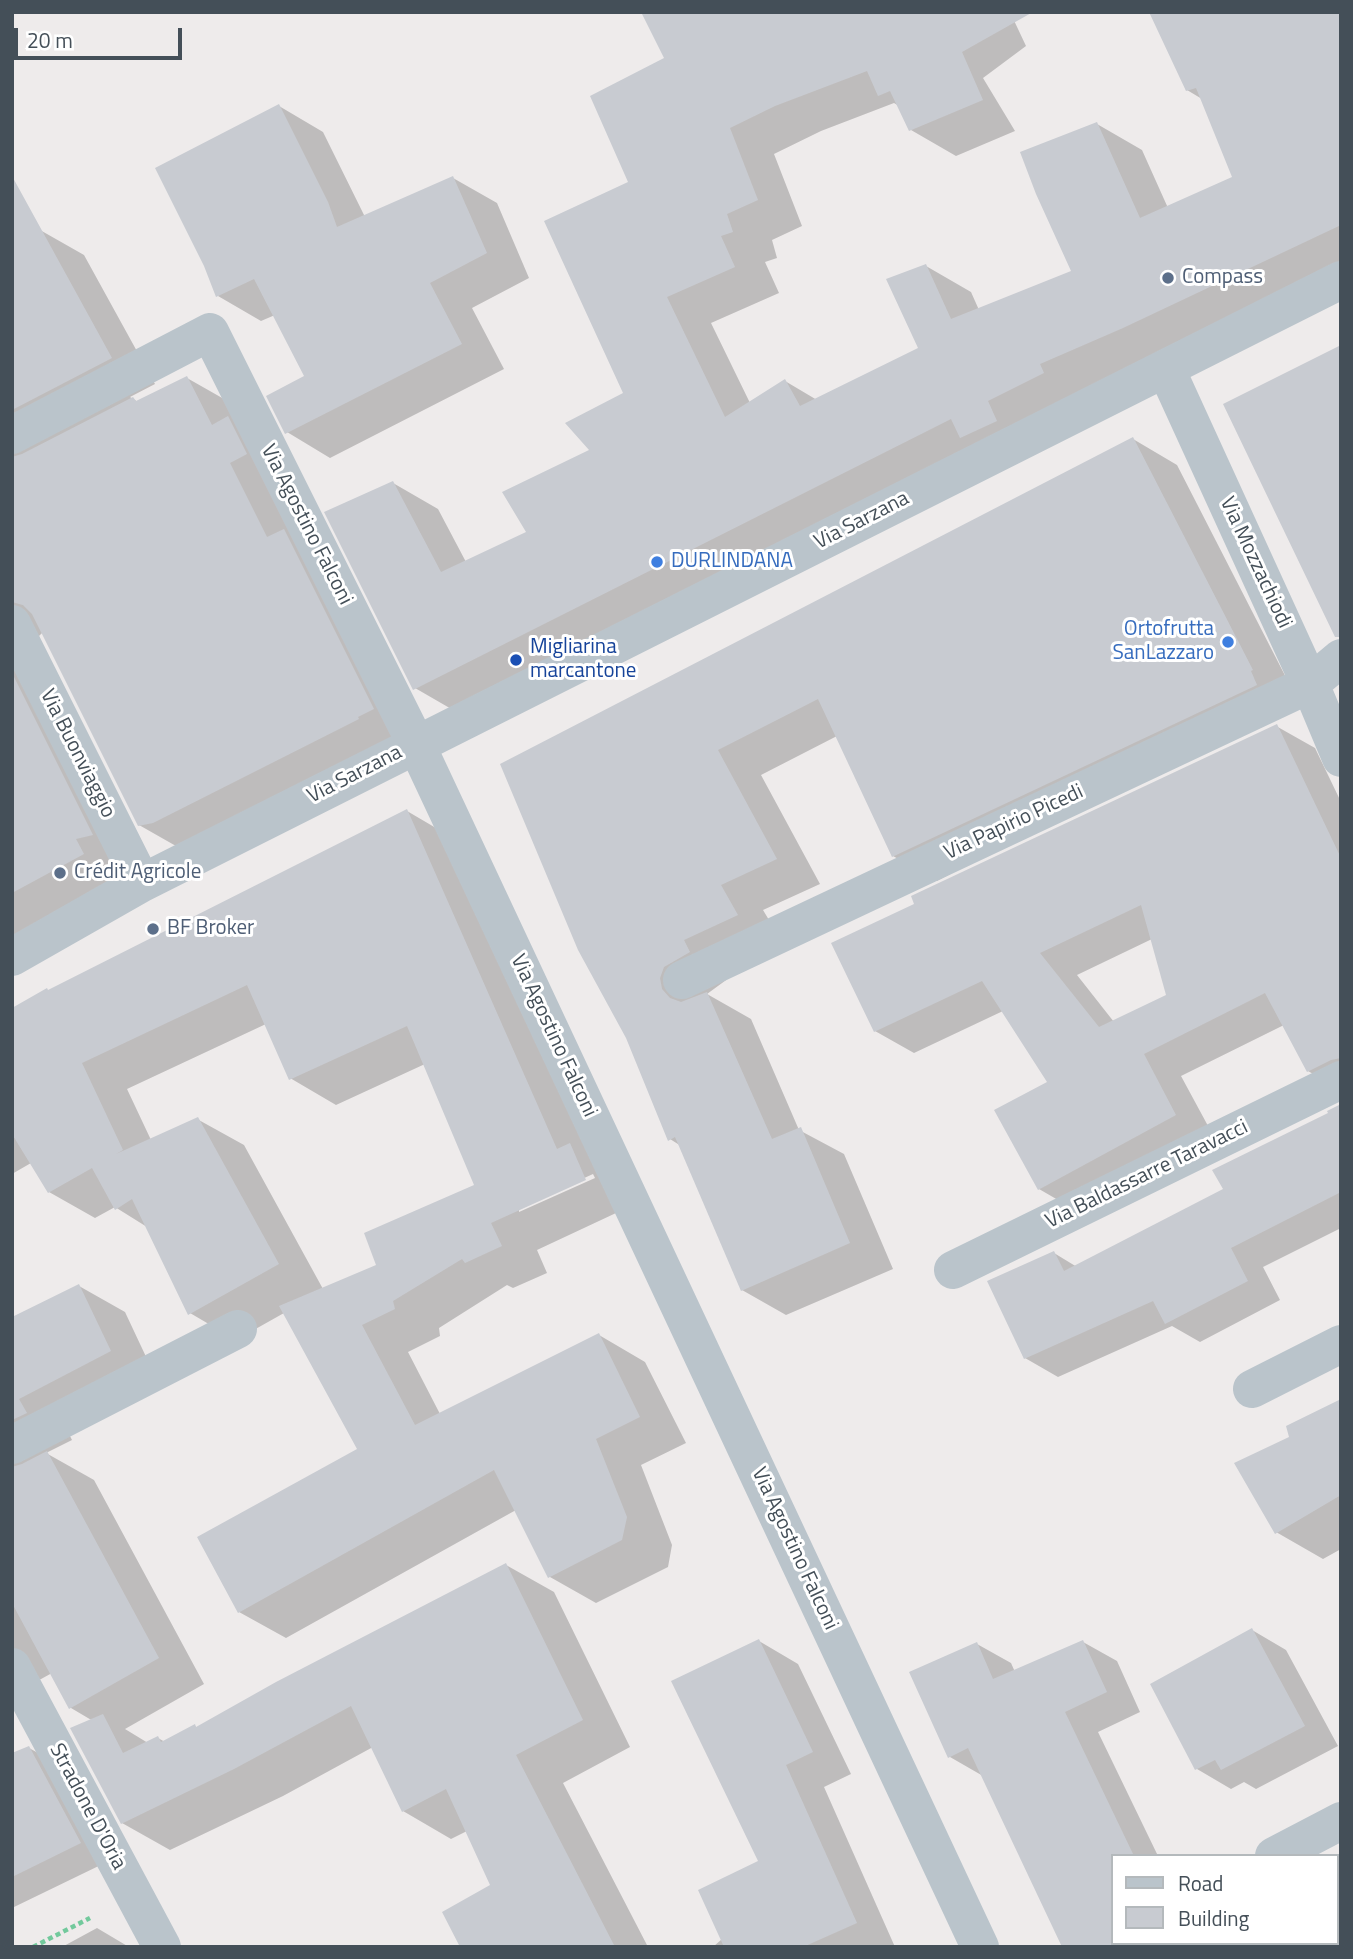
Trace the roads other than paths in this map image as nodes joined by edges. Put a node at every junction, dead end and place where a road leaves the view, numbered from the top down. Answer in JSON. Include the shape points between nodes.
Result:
{"nodes":[{"id":1,"x":1341,"y":280,"type":"edge"},
{"id":2,"x":1166,"y":369,"type":"junction"},
{"id":3,"x":12,"y":435,"type":"edge"},
{"id":4,"x":12,"y":624,"type":"edge"},
{"id":5,"x":1341,"y":657,"type":"edge"},
{"id":6,"x":1310,"y":684,"type":"junction"},
{"id":7,"x":416,"y":744,"type":"junction"},
{"id":8,"x":1341,"y":758,"type":"edge"},
{"id":9,"x":142,"y":883,"type":"junction"},
{"id":10,"x":12,"y":957,"type":"edge"},
{"id":11,"x":682,"y":980,"type":"dead end"},
{"id":12,"x":1341,"y":1080,"type":"edge"},
{"id":13,"x":953,"y":1270,"type":"dead end"},
{"id":14,"x":238,"y":1329,"type":"dead end"},
{"id":15,"x":1341,"y":1344,"type":"edge"},
{"id":16,"x":1252,"y":1389,"type":"dead end"},
{"id":17,"x":12,"y":1445,"type":"edge"},
{"id":18,"x":12,"y":1667,"type":"edge"},
{"id":19,"x":1341,"y":1821,"type":"edge"},
{"id":20,"x":1278,"y":1854,"type":"edge"},
{"id":21,"x":162,"y":1947,"type":"edge"},
{"id":22,"x":980,"y":1947,"type":"edge"}],
"edges":[{"from":1,"to":2,"type":"street","name":"Via Sarzana"},
{"from":2,"to":6,"type":"street","name":"Via Mozzachiodi"},
{"from":2,"to":7,"type":"street","name":"Via Sarzana"},
{"from":3,"to":7,"type":"street","name":"Via Agostino Falconi","via":[[210,332]]},
{"from":4,"to":9,"type":"street","name":"Via Buonviaggio"},
{"from":5,"to":6,"type":"street","name":"Via Papirio Picedi"},
{"from":6,"to":8,"type":"street","name":"Via Mozzachiodi"},
{"from":6,"to":11,"type":"street","name":"Via Papirio Picedi"},
{"from":7,"to":9,"type":"street","name":"Via Sarzana"},
{"from":7,"to":22,"type":"street","name":"Via Agostino Falconi"},
{"from":9,"to":10,"type":"street","name":"Via Sarzana"},
{"from":12,"to":13,"type":"street","name":"Via Baldassarre Taravacci"},
{"from":14,"to":17,"type":"street"},
{"from":15,"to":16,"type":"street"},
{"from":18,"to":21,"type":"street","name":"Stradone D'Oria"},
{"from":19,"to":20,"type":"street"}]}
